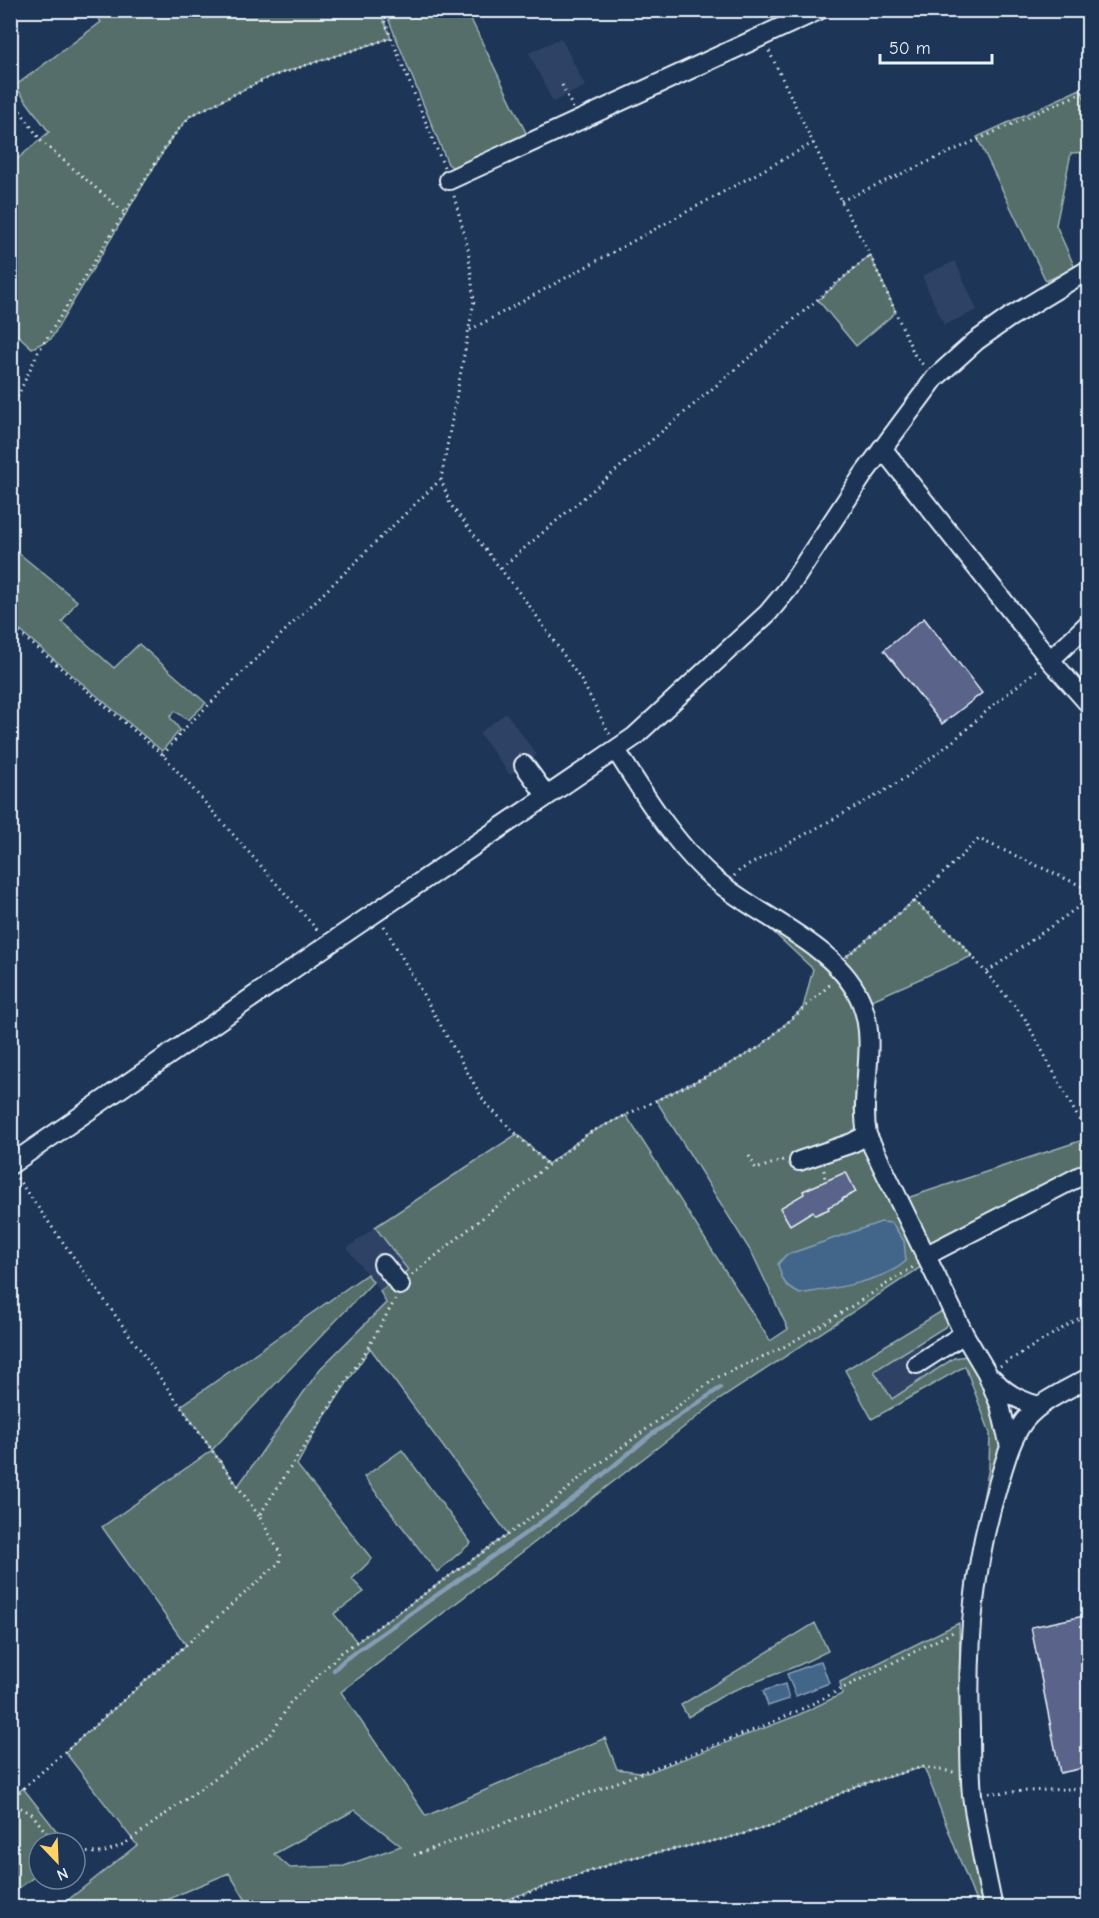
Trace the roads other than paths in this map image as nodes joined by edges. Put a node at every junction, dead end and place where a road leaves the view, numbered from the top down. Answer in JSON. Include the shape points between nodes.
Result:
{"nodes":[{"id":1,"x":819,"y":10,"type":"edge"},
{"id":2,"x":449,"y":180,"type":"road end"},
{"id":3,"x":1089,"y":270,"type":"edge"},
{"id":4,"x":882,"y":448,"type":"junction"},
{"id":5,"x":1089,"y":624,"type":"edge"},
{"id":6,"x":1050,"y":660,"type":"junction"},
{"id":7,"x":1089,"y":703,"type":"edge"},
{"id":8,"x":616,"y":750,"type":"junction"},
{"id":9,"x":524,"y":765,"type":"dead end"},
{"id":10,"x":546,"y":795,"type":"junction"},
{"id":11,"x":867,"y":1135,"type":"junction"},
{"id":12,"x":799,"y":1161,"type":"road end"},
{"id":13,"x":12,"y":1170,"type":"edge"},
{"id":14,"x":1089,"y":1173,"type":"edge"},
{"id":15,"x":926,"y":1257,"type":"junction"},
{"id":16,"x":383,"y":1264,"type":"dead end"},
{"id":17,"x":400,"y":1285,"type":"road end"},
{"id":18,"x":964,"y":1334,"type":"junction"},
{"id":19,"x":917,"y":1364,"type":"dead end"},
{"id":20,"x":987,"y":1373,"type":"junction"},
{"id":21,"x":1089,"y":1378,"type":"edge"},
{"id":22,"x":1040,"y":1406,"type":"junction"},
{"id":23,"x":1010,"y":1447,"type":"junction"},
{"id":24,"x":993,"y":1908,"type":"edge"}],
"edges":[{"from":1,"to":2,"type":"street"},
{"from":3,"to":4,"type":"street","via":[[976,341],[934,378]]},
{"from":4,"to":6,"type":"street"},
{"from":4,"to":8,"type":"street","via":[[807,563],[768,613]]},
{"from":5,"to":6,"type":"street"},
{"from":6,"to":7,"type":"street"},
{"from":8,"to":10,"type":"street"},
{"from":8,"to":11,"type":"street","via":[[694,859],[723,885],[840,969],[862,1004],[868,1026],[864,1119]]},
{"from":9,"to":10,"type":"street"},
{"from":10,"to":13,"type":"street"},
{"from":11,"to":12,"type":"street"},
{"from":11,"to":15,"type":"street"},
{"from":14,"to":15,"type":"street"},
{"from":15,"to":18,"type":"street"},
{"from":16,"to":17,"type":"street"},
{"from":18,"to":19,"type":"street"},
{"from":18,"to":20,"type":"street"},
{"from":20,"to":22,"type":"street","via":[[1011,1395]]},
{"from":20,"to":23,"type":"street"},
{"from":21,"to":22,"type":"street"},
{"from":22,"to":23,"type":"street","via":[[1025,1420]]},
{"from":23,"to":24,"type":"street","via":[[986,1526],[971,1622],[972,1794]]}]}
